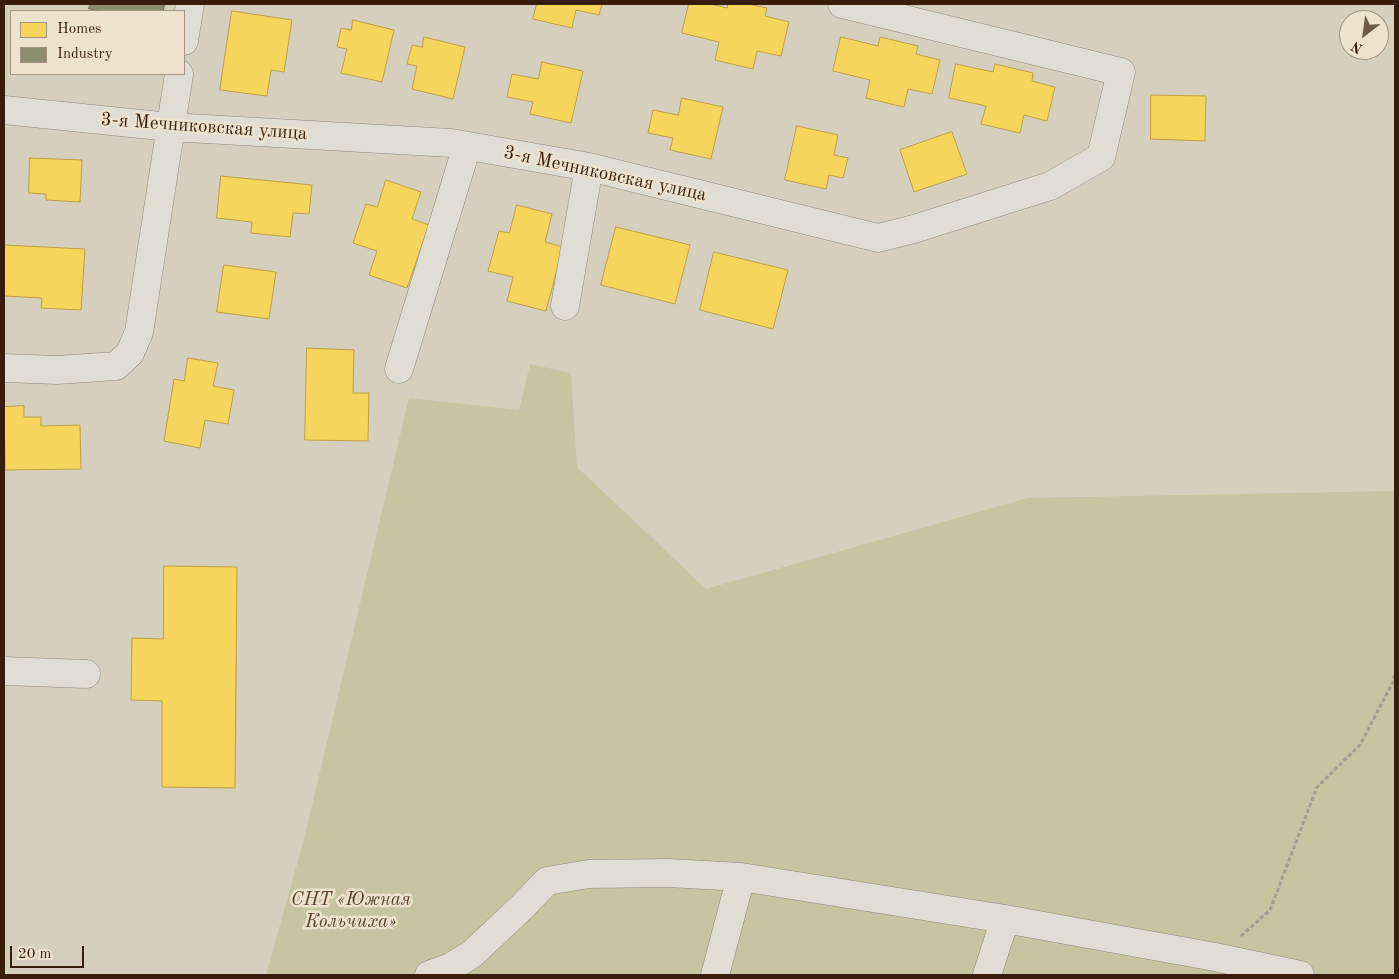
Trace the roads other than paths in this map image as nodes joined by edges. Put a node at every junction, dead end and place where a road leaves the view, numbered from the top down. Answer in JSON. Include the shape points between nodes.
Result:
{"nodes":[{"id":1,"x":190,"y":4,"type":"edge"},
{"id":2,"x":842,"y":4,"type":"edge"},
{"id":3,"x":185,"y":35,"type":"edge"},
{"id":4,"x":178,"y":75,"type":"edge"},
{"id":5,"x":4,"y":110,"type":"edge"},
{"id":6,"x":170,"y":127,"type":"junction"},
{"id":7,"x":466,"y":146,"type":"junction"},
{"id":8,"x":590,"y":167,"type":"junction"},
{"id":9,"x":565,"y":306,"type":"dead end"},
{"id":10,"x":4,"y":368,"type":"edge"},
{"id":11,"x":399,"y":369,"type":"dead end"},
{"id":12,"x":4,"y":671,"type":"edge"},
{"id":13,"x":86,"y":674,"type":"dead end"},
{"id":14,"x":741,"y":877,"type":"junction"},
{"id":15,"x":1005,"y":919,"type":"junction"},
{"id":16,"x":1224,"y":964,"type":"edge"},
{"id":17,"x":429,"y":975,"type":"edge"},
{"id":18,"x":715,"y":975,"type":"edge"},
{"id":19,"x":987,"y":975,"type":"edge"},
{"id":20,"x":1300,"y":975,"type":"edge"}],
"edges":[{"from":1,"to":3,"type":"street"},
{"from":2,"to":8,"type":"street","name":"3-я Мечниковская улица","via":[[1121,72],[1101,157],[1050,186],[878,238]]},
{"from":4,"to":6,"type":"street"},
{"from":5,"to":6,"type":"street","name":"3-я Мечниковская улица"},
{"from":6,"to":7,"type":"street","name":"3-я Мечниковская улица"},
{"from":6,"to":10,"type":"street","via":[[139,332],[130,353],[116,366],[57,370]]},
{"from":7,"to":8,"type":"street","name":"3-я Мечниковская улица"},
{"from":7,"to":11,"type":"street"},
{"from":8,"to":9,"type":"street"},
{"from":12,"to":13,"type":"street"},
{"from":14,"to":15,"type":"street"},
{"from":14,"to":17,"type":"street","via":[[668,873],[589,874],[548,881],[472,954]]},
{"from":14,"to":18,"type":"street"},
{"from":15,"to":16,"type":"street"},
{"from":15,"to":19,"type":"street"},
{"from":16,"to":20,"type":"street"}]}
